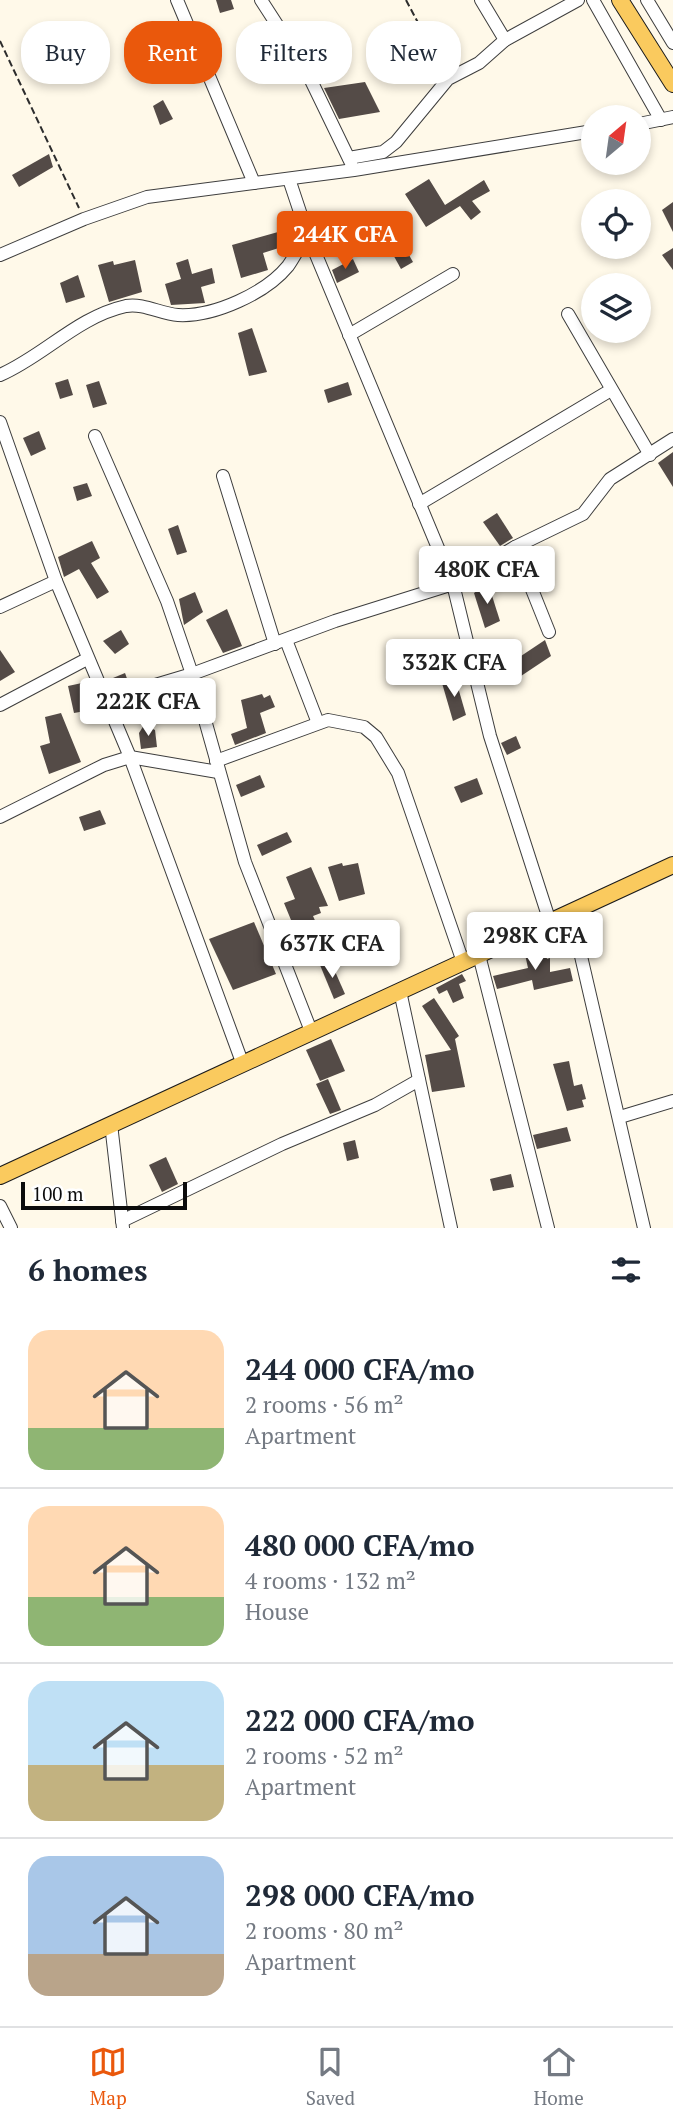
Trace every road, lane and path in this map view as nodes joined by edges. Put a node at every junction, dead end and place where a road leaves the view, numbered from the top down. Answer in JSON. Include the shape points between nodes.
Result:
{"nodes":[{"id":1,"x":177,"y":0,"type":"edge"},
{"id":2,"x":261,"y":0,"type":"edge"},
{"id":3,"x":405,"y":0,"type":"edge"},
{"id":4,"x":481,"y":0,"type":"edge"},
{"id":5,"x":578,"y":0,"type":"edge"},
{"id":6,"x":593,"y":0,"type":"edge"},
{"id":7,"x":620,"y":0,"type":"edge"},
{"id":8,"x":648,"y":0,"type":"edge"},
{"id":9,"x":416,"y":21,"type":"edge"},
{"id":10,"x":505,"y":40,"type":"junction"},
{"id":11,"x":0,"y":41,"type":"edge"},
{"id":12,"x":673,"y":43,"type":"edge"},
{"id":13,"x":461,"y":72,"type":"edge"},
{"id":14,"x":444,"y":84,"type":"edge"},
{"id":15,"x":673,"y":84,"type":"edge"},
{"id":16,"x":667,"y":118,"type":"edge"},
{"id":17,"x":581,"y":133,"type":"edge"},
{"id":18,"x":352,"y":164,"type":"junction"},
{"id":19,"x":289,"y":179,"type":"junction"},
{"id":20,"x":254,"y":183,"type":"junction"},
{"id":21,"x":84,"y":219,"type":"junction"},
{"id":22,"x":307,"y":233,"type":"junction"},
{"id":23,"x":0,"y":254,"type":"edge"},
{"id":24,"x":453,"y":274,"type":"dead end"},
{"id":25,"x":568,"y":314,"type":"dead end"},
{"id":26,"x":349,"y":335,"type":"junction"},
{"id":27,"x":0,"y":375,"type":"edge"},
{"id":28,"x":611,"y":390,"type":"junction"},
{"id":29,"x":0,"y":422,"type":"edge"},
{"id":30,"x":95,"y":436,"type":"dead end"},
{"id":31,"x":673,"y":439,"type":"edge"},
{"id":32,"x":650,"y":455,"type":"junction"},
{"id":33,"x":223,"y":476,"type":"dead end"},
{"id":34,"x":419,"y":504,"type":"junction"},
{"id":35,"x":515,"y":547,"type":"junction"},
{"id":36,"x":56,"y":581,"type":"junction"},
{"id":37,"x":453,"y":584,"type":"junction"},
{"id":38,"x":0,"y":607,"type":"edge"},
{"id":39,"x":548,"y":632,"type":"dead end"},
{"id":40,"x":280,"y":642,"type":"junction"},
{"id":41,"x":87,"y":659,"type":"junction"},
{"id":42,"x":192,"y":674,"type":"junction"},
{"id":43,"x":105,"y":700,"type":"junction"},
{"id":44,"x":0,"y":705,"type":"edge"},
{"id":45,"x":318,"y":723,"type":"junction"},
{"id":46,"x":130,"y":757,"type":"junction"},
{"id":47,"x":217,"y":766,"type":"junction"},
{"id":48,"x":0,"y":817,"type":"edge"},
{"id":49,"x":673,"y":865,"type":"edge"},
{"id":50,"x":571,"y":913,"type":"junction"},
{"id":51,"x":550,"y":922,"type":"junction"},
{"id":52,"x":479,"y":955,"type":"junction"},
{"id":53,"x":463,"y":962,"type":"junction"},
{"id":54,"x":400,"y":991,"type":"junction"},
{"id":55,"x":311,"y":1031,"type":"junction"},
{"id":56,"x":242,"y":1062,"type":"junction"},
{"id":57,"x":419,"y":1080,"type":"junction"},
{"id":58,"x":673,"y":1101,"type":"edge"},
{"id":59,"x":620,"y":1116,"type":"junction"},
{"id":60,"x":111,"y":1124,"type":"junction"},
{"id":61,"x":0,"y":1176,"type":"edge"},
{"id":62,"x":0,"y":1206,"type":"edge"},
{"id":63,"x":122,"y":1224,"type":"edge"},
{"id":64,"x":11,"y":1228,"type":"edge"},
{"id":65,"x":451,"y":1228,"type":"edge"},
{"id":66,"x":548,"y":1228,"type":"edge"},
{"id":67,"x":644,"y":1228,"type":"edge"}],
"edges":[{"from":1,"to":20,"type":"street"},
{"from":2,"to":18,"type":"street","via":[[305,68]]},
{"from":3,"to":9,"type":"path"},
{"from":4,"to":10,"type":"street"},
{"from":5,"to":10,"type":"street"},
{"from":6,"to":16,"type":"street"},
{"from":7,"to":15,"type":"main road"},
{"from":8,"to":12,"type":"street"},
{"from":10,"to":13,"type":"street"},
{"from":11,"to":21,"type":"path"},
{"from":14,"to":18,"type":"street","via":[[396,142]]},
{"from":17,"to":18,"type":"street"},
{"from":18,"to":19,"type":"street"},
{"from":19,"to":20,"type":"street"},
{"from":19,"to":22,"type":"street"},
{"from":20,"to":21,"type":"street","via":[[147,197]]},
{"from":21,"to":23,"type":"street"},
{"from":22,"to":26,"type":"street"},
{"from":22,"to":27,"type":"street","via":[[287,266],[251,293],[186,315],[127,306],[65,333]]},
{"from":24,"to":26,"type":"street"},
{"from":25,"to":28,"type":"street"},
{"from":26,"to":34,"type":"street"},
{"from":28,"to":32,"type":"street"},
{"from":28,"to":34,"type":"street"},
{"from":29,"to":36,"type":"street"},
{"from":30,"to":42,"type":"street","via":[[159,583]]},
{"from":31,"to":32,"type":"street"},
{"from":32,"to":35,"type":"street","via":[[610,479],[583,514]]},
{"from":33,"to":40,"type":"street"},
{"from":34,"to":37,"type":"street"},
{"from":35,"to":37,"type":"street"},
{"from":35,"to":39,"type":"street"},
{"from":36,"to":38,"type":"street"},
{"from":36,"to":41,"type":"street"},
{"from":37,"to":40,"type":"street"},
{"from":37,"to":51,"type":"street","via":[[490,736]]},
{"from":40,"to":42,"type":"street"},
{"from":40,"to":45,"type":"street"},
{"from":41,"to":43,"type":"street"},
{"from":41,"to":44,"type":"street"},
{"from":42,"to":43,"type":"street"},
{"from":42,"to":47,"type":"street"},
{"from":43,"to":46,"type":"street"},
{"from":45,"to":47,"type":"street"},
{"from":45,"to":53,"type":"street","via":[[339,720],[364,727],[386,751],[412,810]]},
{"from":46,"to":47,"type":"street"},
{"from":46,"to":48,"type":"street","via":[[104,765]]},
{"from":46,"to":56,"type":"street"},
{"from":47,"to":55,"type":"street","via":[[259,902]]},
{"from":49,"to":50,"type":"main road"},
{"from":50,"to":51,"type":"main road"},
{"from":50,"to":59,"type":"street"},
{"from":51,"to":52,"type":"main road"},
{"from":52,"to":53,"type":"main road"},
{"from":52,"to":66,"type":"street"},
{"from":53,"to":54,"type":"main road"},
{"from":54,"to":55,"type":"main road"},
{"from":54,"to":57,"type":"street"},
{"from":55,"to":56,"type":"main road"},
{"from":56,"to":60,"type":"main road"},
{"from":57,"to":63,"type":"street"},
{"from":57,"to":65,"type":"street"},
{"from":58,"to":59,"type":"street"},
{"from":59,"to":67,"type":"street"},
{"from":60,"to":61,"type":"main road"},
{"from":60,"to":63,"type":"street"},
{"from":62,"to":64,"type":"street"}]}
